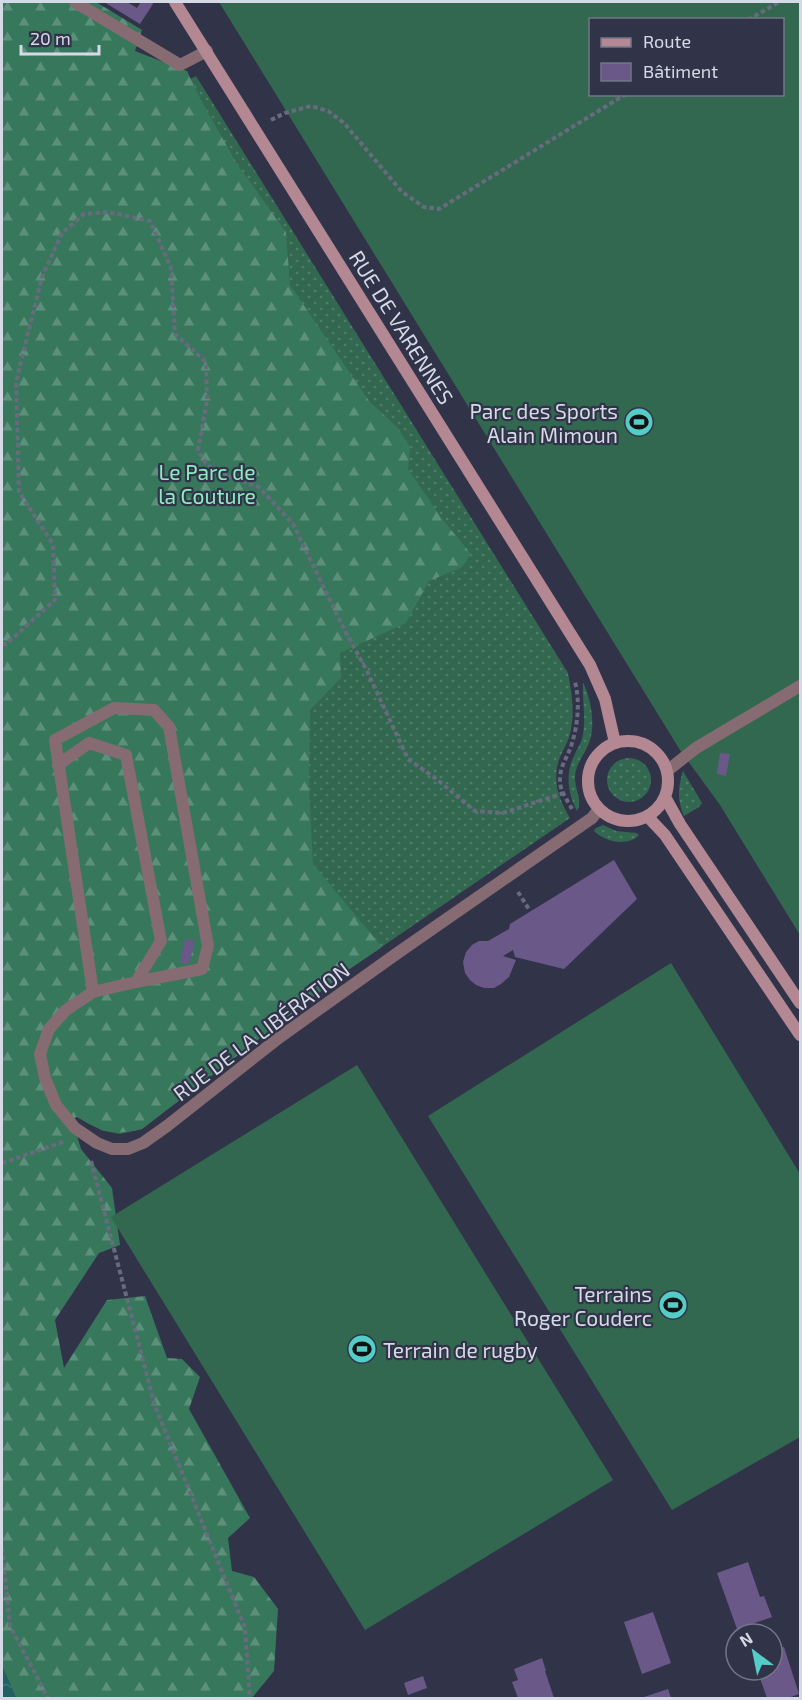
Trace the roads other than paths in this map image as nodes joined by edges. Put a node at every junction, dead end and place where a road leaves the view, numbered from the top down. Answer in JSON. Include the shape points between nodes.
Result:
{"nodes":[{"id":1,"x":75,"y":2,"type":"edge"},
{"id":2,"x":175,"y":2,"type":"edge"},
{"id":3,"x":207,"y":51,"type":"junction"},
{"id":4,"x":801,"y":686,"type":"edge"},
{"id":5,"x":615,"y":743,"type":"junction"},
{"id":6,"x":58,"y":765,"type":"junction"},
{"id":7,"x":667,"y":771,"type":"junction"},
{"id":8,"x":665,"y":797,"type":"junction"},
{"id":9,"x":599,"y":809,"type":"junction"},
{"id":10,"x":648,"y":817,"type":"junction"},
{"id":11,"x":136,"y":982,"type":"junction"},
{"id":12,"x":93,"y":992,"type":"junction"},
{"id":13,"x":801,"y":1003,"type":"edge"},
{"id":14,"x":801,"y":1035,"type":"edge"}],
"edges":[{"from":1,"to":3,"type":"street","via":[[180,65]]},
{"from":2,"to":3,"type":"street","name":"RUE DE VARENNES"},
{"from":3,"to":5,"type":"street","name":"RUE DE VARENNES","via":[[590,665],[605,699]]},
{"from":4,"to":7,"type":"street","via":[[696,748]]},
{"from":5,"to":7,"type":"street","via":[[641,743],[653,749]]},
{"from":5,"to":9,"type":"street","via":[[594,760],[589,772],[591,798]]},
{"from":6,"to":11,"type":"street","via":[[89,743],[126,755],[161,941]]},
{"from":6,"to":11,"type":"street","via":[[55,740],[114,708],[154,710],[169,726],[208,946],[202,969]]},
{"from":6,"to":12,"type":"street"},
{"from":7,"to":8,"type":"street"},
{"from":8,"to":10,"type":"street"},
{"from":8,"to":13,"type":"street"},
{"from":9,"to":10,"type":"street","via":[[622,821]]},
{"from":9,"to":12,"type":"street","name":"RUE DE LA LIBÉRATION","via":[[592,818],[280,1037],[167,1126],[128,1149],[112,1149],[75,1128],[56,1105],[45,1078],[40,1054],[49,1029],[66,1010]]},
{"from":10,"to":14,"type":"street","via":[[665,835]]},
{"from":11,"to":12,"type":"street"}]}
